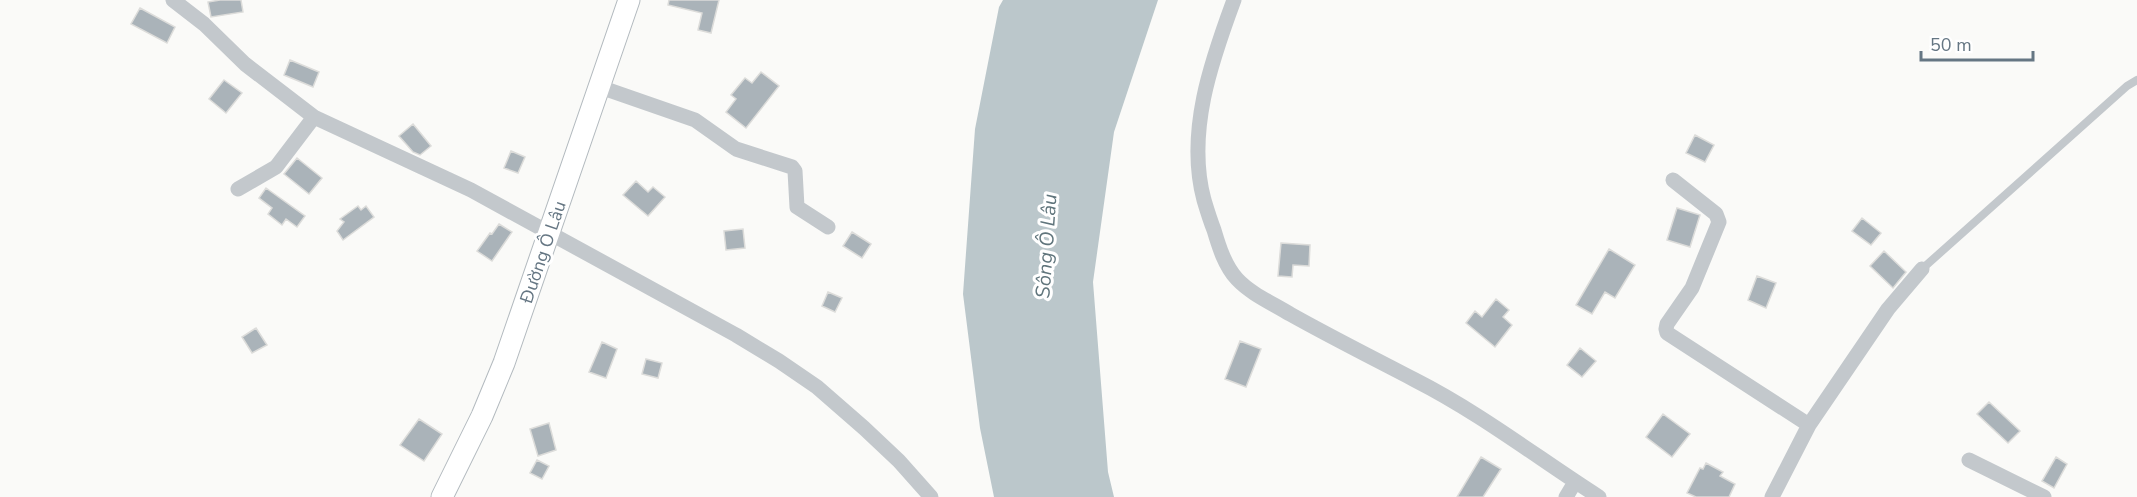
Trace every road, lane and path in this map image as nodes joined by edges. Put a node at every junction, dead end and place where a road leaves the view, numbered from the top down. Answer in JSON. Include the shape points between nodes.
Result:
{"nodes":[{"id":1,"x":173,"y":0,"type":"edge"},
{"id":2,"x":629,"y":0,"type":"edge"},
{"id":3,"x":1233,"y":0,"type":"edge"},
{"id":4,"x":2137,"y":80,"type":"edge"},
{"id":5,"x":600,"y":87,"type":"junction"},
{"id":6,"x":314,"y":117,"type":"junction"},
{"id":7,"x":1673,"y":180,"type":"dead end"},
{"id":8,"x":238,"y":189,"type":"dead end"},
{"id":9,"x":828,"y":227,"type":"dead end"},
{"id":10,"x":549,"y":234,"type":"junction"},
{"id":11,"x":1922,"y":269,"type":"joint"},
{"id":12,"x":1809,"y":424,"type":"junction"},
{"id":13,"x":1969,"y":460,"type":"dead end"},
{"id":14,"x":1575,"y":482,"type":"junction"},
{"id":15,"x":442,"y":497,"type":"edge"},
{"id":16,"x":931,"y":497,"type":"edge"},
{"id":17,"x":1566,"y":497,"type":"edge"},
{"id":18,"x":1599,"y":497,"type":"edge"},
{"id":19,"x":1772,"y":497,"type":"edge"},
{"id":20,"x":2044,"y":497,"type":"edge"}],
"edges":[{"from":1,"to":6,"type":"street","via":[[245,64]]},
{"from":2,"to":5,"type":"main road","name":"Đường Ô Lâu"},
{"from":3,"to":14,"type":"street","via":[[1205,85],[1199,147],[1203,198],[1229,268],[1258,296],[1454,402]]},
{"from":4,"to":11,"type":"lane"},
{"from":5,"to":9,"type":"street","via":[[695,120],[736,149],[792,167],[797,207]]},
{"from":5,"to":10,"type":"main road","name":"Đường Ô Lâu"},
{"from":6,"to":8,"type":"street","via":[[276,167]]},
{"from":6,"to":10,"type":"street","via":[[471,190]]},
{"from":7,"to":12,"type":"street","via":[[1716,214],[1719,222],[1692,288],[1667,324],[1667,333]]},
{"from":10,"to":15,"type":"main road","name":"Đường Ô Lâu","via":[[504,363]]},
{"from":10,"to":16,"type":"street","via":[[736,335],[817,387],[899,461]]},
{"from":11,"to":12,"type":"street","via":[[1888,309]]},
{"from":12,"to":19,"type":"street"},
{"from":13,"to":20,"type":"street"},
{"from":14,"to":17,"type":"street"},
{"from":14,"to":18,"type":"street"}]}
